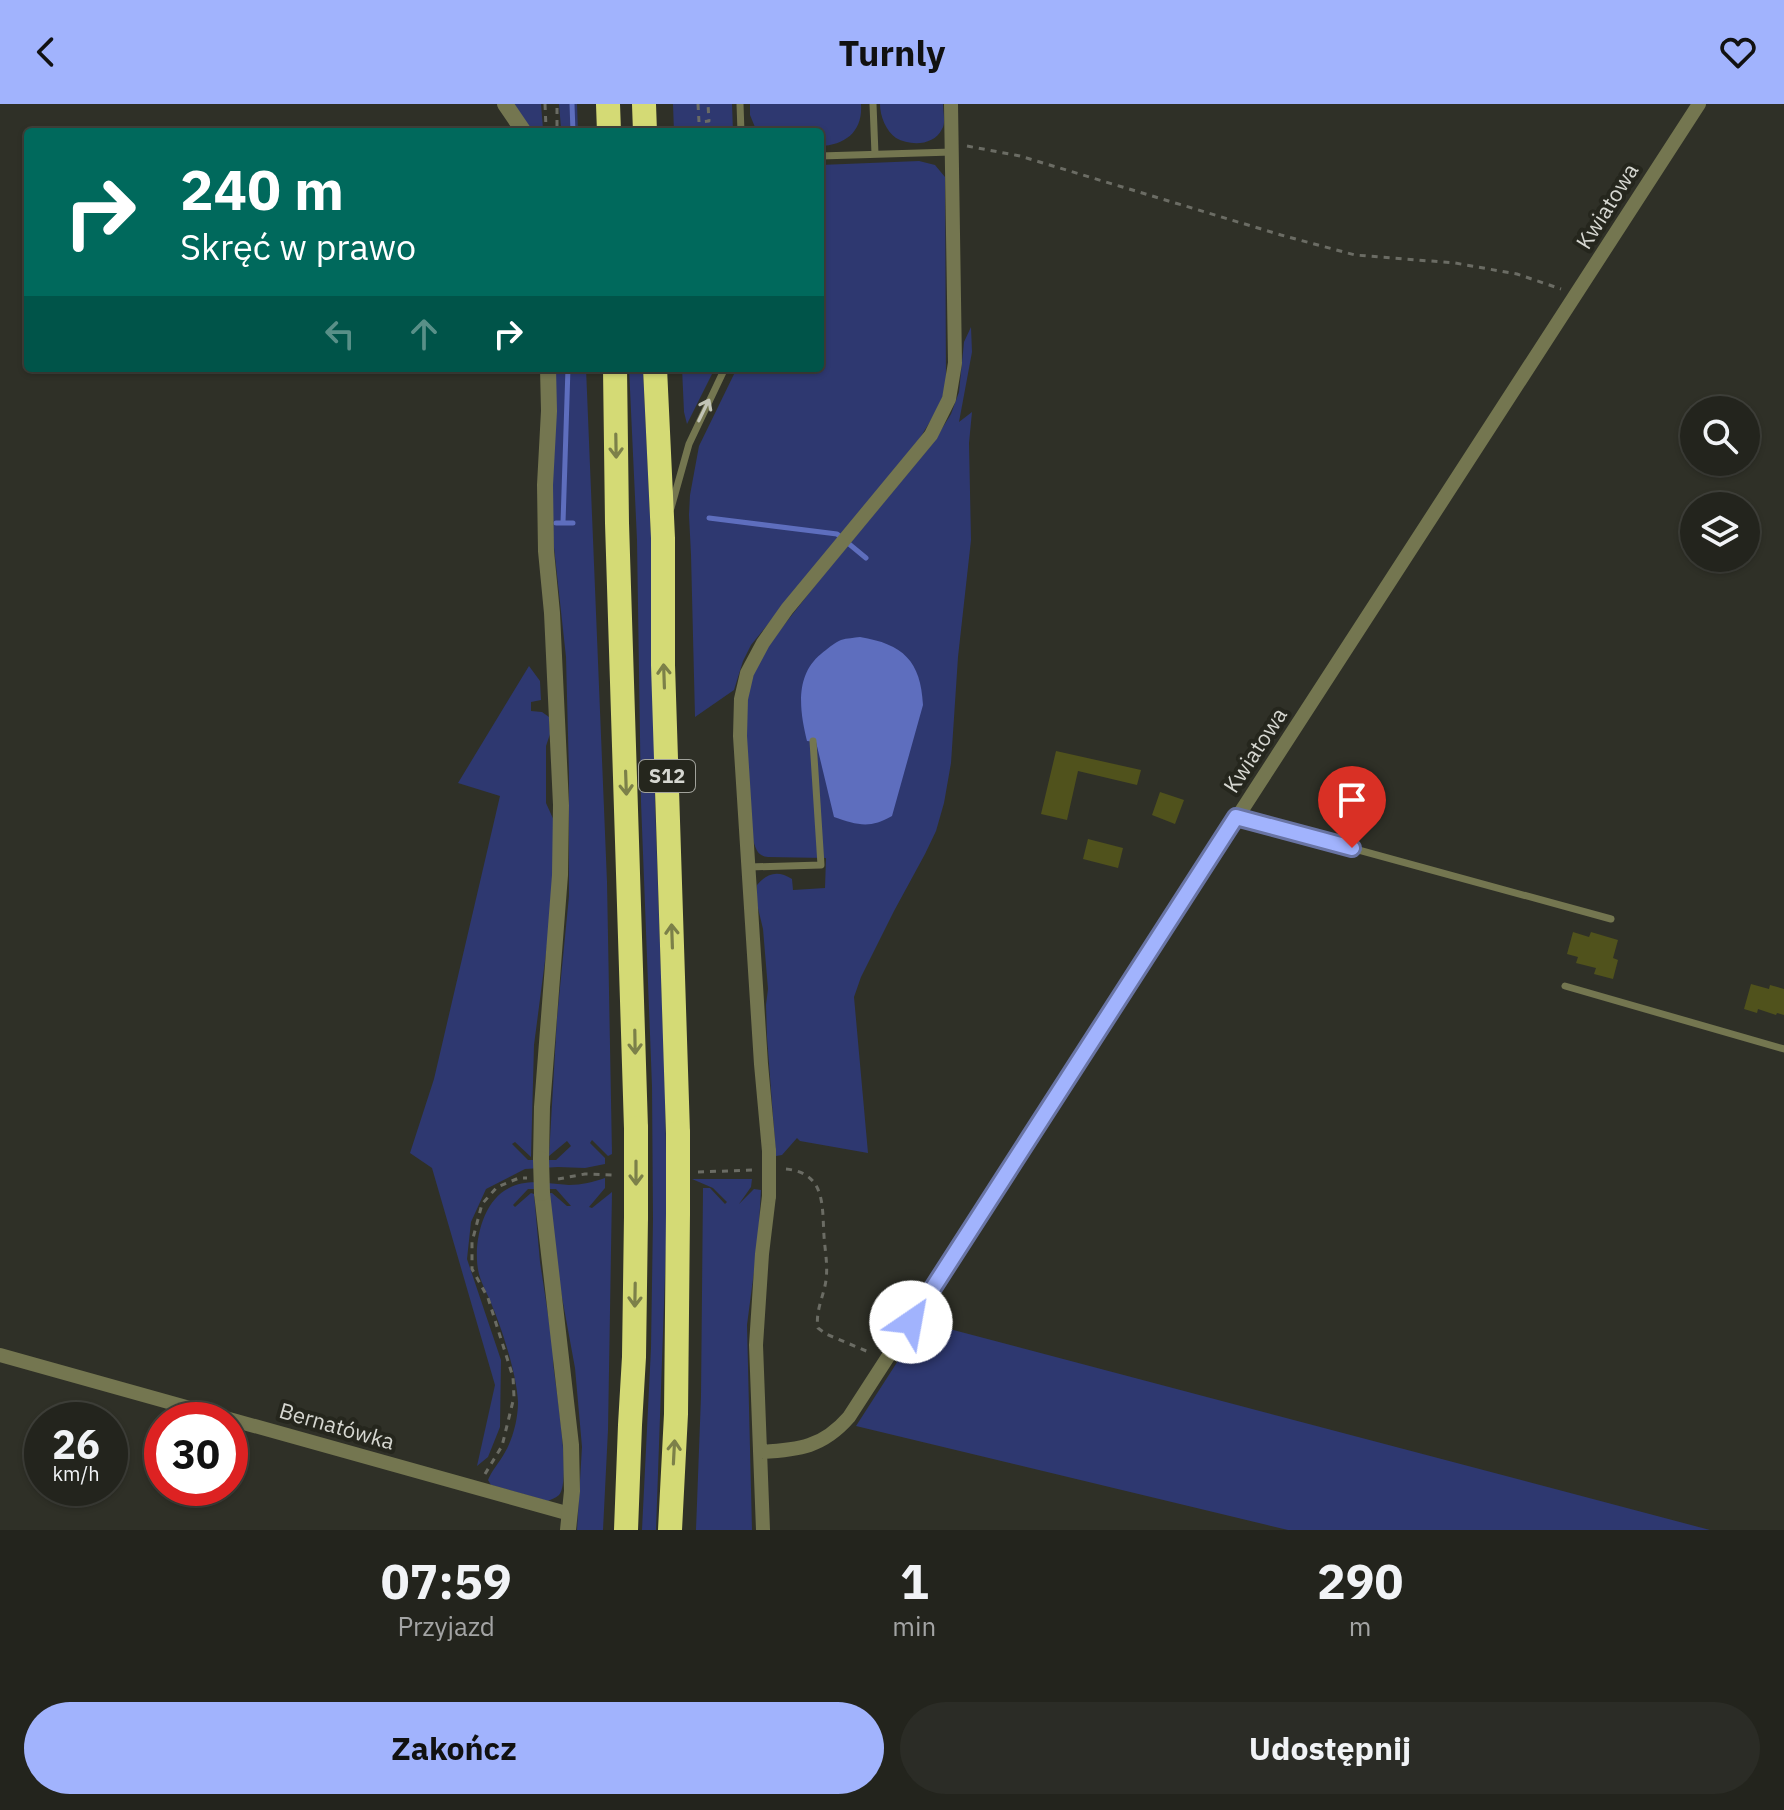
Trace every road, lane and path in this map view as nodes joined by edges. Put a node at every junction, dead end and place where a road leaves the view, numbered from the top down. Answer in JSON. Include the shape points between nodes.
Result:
{"nodes":[{"id":1,"x":505,"y":104,"type":"edge"},
{"id":2,"x":545,"y":104,"type":"edge"},
{"id":3,"x":557,"y":104,"type":"edge"},
{"id":4,"x":608,"y":104,"type":"edge"},
{"id":5,"x":644,"y":104,"type":"edge"},
{"id":6,"x":698,"y":104,"type":"edge"},
{"id":7,"x":708,"y":104,"type":"edge"},
{"id":8,"x":740,"y":104,"type":"edge"},
{"id":9,"x":873,"y":104,"type":"edge"},
{"id":10,"x":951,"y":104,"type":"edge"},
{"id":11,"x":1699,"y":104,"type":"edge"},
{"id":12,"x":521,"y":128,"type":"edge"},
{"id":13,"x":609,"y":128,"type":"edge"},
{"id":14,"x":645,"y":128,"type":"edge"},
{"id":15,"x":741,"y":128,"type":"edge"},
{"id":16,"x":952,"y":147,"type":"junction"},
{"id":17,"x":875,"y":154,"type":"junction"},
{"id":18,"x":824,"y":156,"type":"edge"},
{"id":19,"x":1577,"y":295,"type":"junction"},
{"id":20,"x":548,"y":372,"type":"edge"},
{"id":21,"x":615,"y":372,"type":"edge"},
{"id":22,"x":655,"y":372,"type":"edge"},
{"id":23,"x":723,"y":372,"type":"edge"},
{"id":24,"x":663,"y":538,"type":"junction"},
{"id":25,"x":813,"y":741,"type":"dead end"},
{"id":26,"x":1236,"y":817,"type":"junction"},
{"id":27,"x":749,"y":867,"type":"junction"},
{"id":28,"x":1611,"y":919,"type":"dead end"},
{"id":29,"x":1565,"y":986,"type":"dead end"},
{"id":30,"x":1784,"y":1049,"type":"edge"},
{"id":31,"x":774,"y":1169,"type":"dead end"},
{"id":32,"x":759,"y":1170,"type":"dead end"},
{"id":33,"x":696,"y":1172,"type":"dead end"},
{"id":34,"x":618,"y":1175,"type":"dead end"},
{"id":35,"x":531,"y":1178,"type":"dead end"},
{"id":36,"x":557,"y":1179,"type":"dead end"},
{"id":37,"x":0,"y":1355,"type":"edge"},
{"id":38,"x":887,"y":1361,"type":"junction"},
{"id":39,"x":761,"y":1452,"type":"junction"},
{"id":40,"x":484,"y":1490,"type":"junction"},
{"id":41,"x":569,"y":1522,"type":"edge"},
{"id":42,"x":626,"y":1530,"type":"edge"},
{"id":43,"x":670,"y":1530,"type":"edge"},
{"id":44,"x":763,"y":1530,"type":"edge"}],
"edges":[{"from":1,"to":12,"type":"street"},
{"from":2,"to":3,"type":"path","via":[[546,128],[557,127]]},
{"from":4,"to":13,"type":"highway"},
{"from":5,"to":14,"type":"highway"},
{"from":6,"to":7,"type":"path","via":[[699,122],[709,121]]},
{"from":8,"to":15,"type":"lane"},
{"from":9,"to":17,"type":"lane"},
{"from":10,"to":16,"type":"street"},
{"from":11,"to":19,"type":"street","name":"Kwiatowa"},
{"from":16,"to":17,"type":"lane"},
{"from":16,"to":19,"type":"path","via":[[1020,156],[1355,255],[1517,274]]},
{"from":16,"to":27,"type":"street","via":[[955,363],[949,399],[931,435],[787,609],[747,673],[740,736]]},
{"from":17,"to":18,"type":"lane"},
{"from":19,"to":26,"type":"street","name":"Kwiatowa"},
{"from":20,"to":41,"type":"street","bridge":true,"via":[[546,551],[561,805],[541,1159],[569,1422]]},
{"from":21,"to":42,"type":"highway","number":"S12","one_way":true,"bridge":true,"via":[[636,1128]]},
{"from":22,"to":24,"type":"highway","number":"S12"},
{"from":24,"to":23,"type":"lane","one_way":true,"via":[[689,444]]},
{"from":43,"to":24,"type":"highway","number":"S12","one_way":true,"bridge":true,"via":[[677,1387],[678,1133]]},
{"from":25,"to":27,"type":"lane","via":[[821,865]]},
{"from":26,"to":28,"type":"lane"},
{"from":26,"to":38,"type":"street","name":"Kwiatowa"},
{"from":27,"to":39,"type":"street","bridge":true,"via":[[769,1151],[756,1345]]},
{"from":29,"to":30,"type":"lane"},
{"from":31,"to":38,"type":"path","via":[[803,1174],[821,1194],[828,1267],[818,1328]]},
{"from":32,"to":33,"type":"path"},
{"from":34,"to":36,"type":"path"},
{"from":35,"to":40,"type":"path","via":[[497,1187],[482,1204],[472,1242],[472,1269],[488,1298],[513,1377],[514,1397],[502,1446],[485,1472]]},
{"from":37,"to":40,"type":"street","name":"Bernatówka"},
{"from":38,"to":39,"type":"street","name":"Kwiatowa","via":[[831,1436],[795,1450]]},
{"from":39,"to":44,"type":"street"},
{"from":40,"to":41,"type":"street","name":"Bernatówka"}]}
